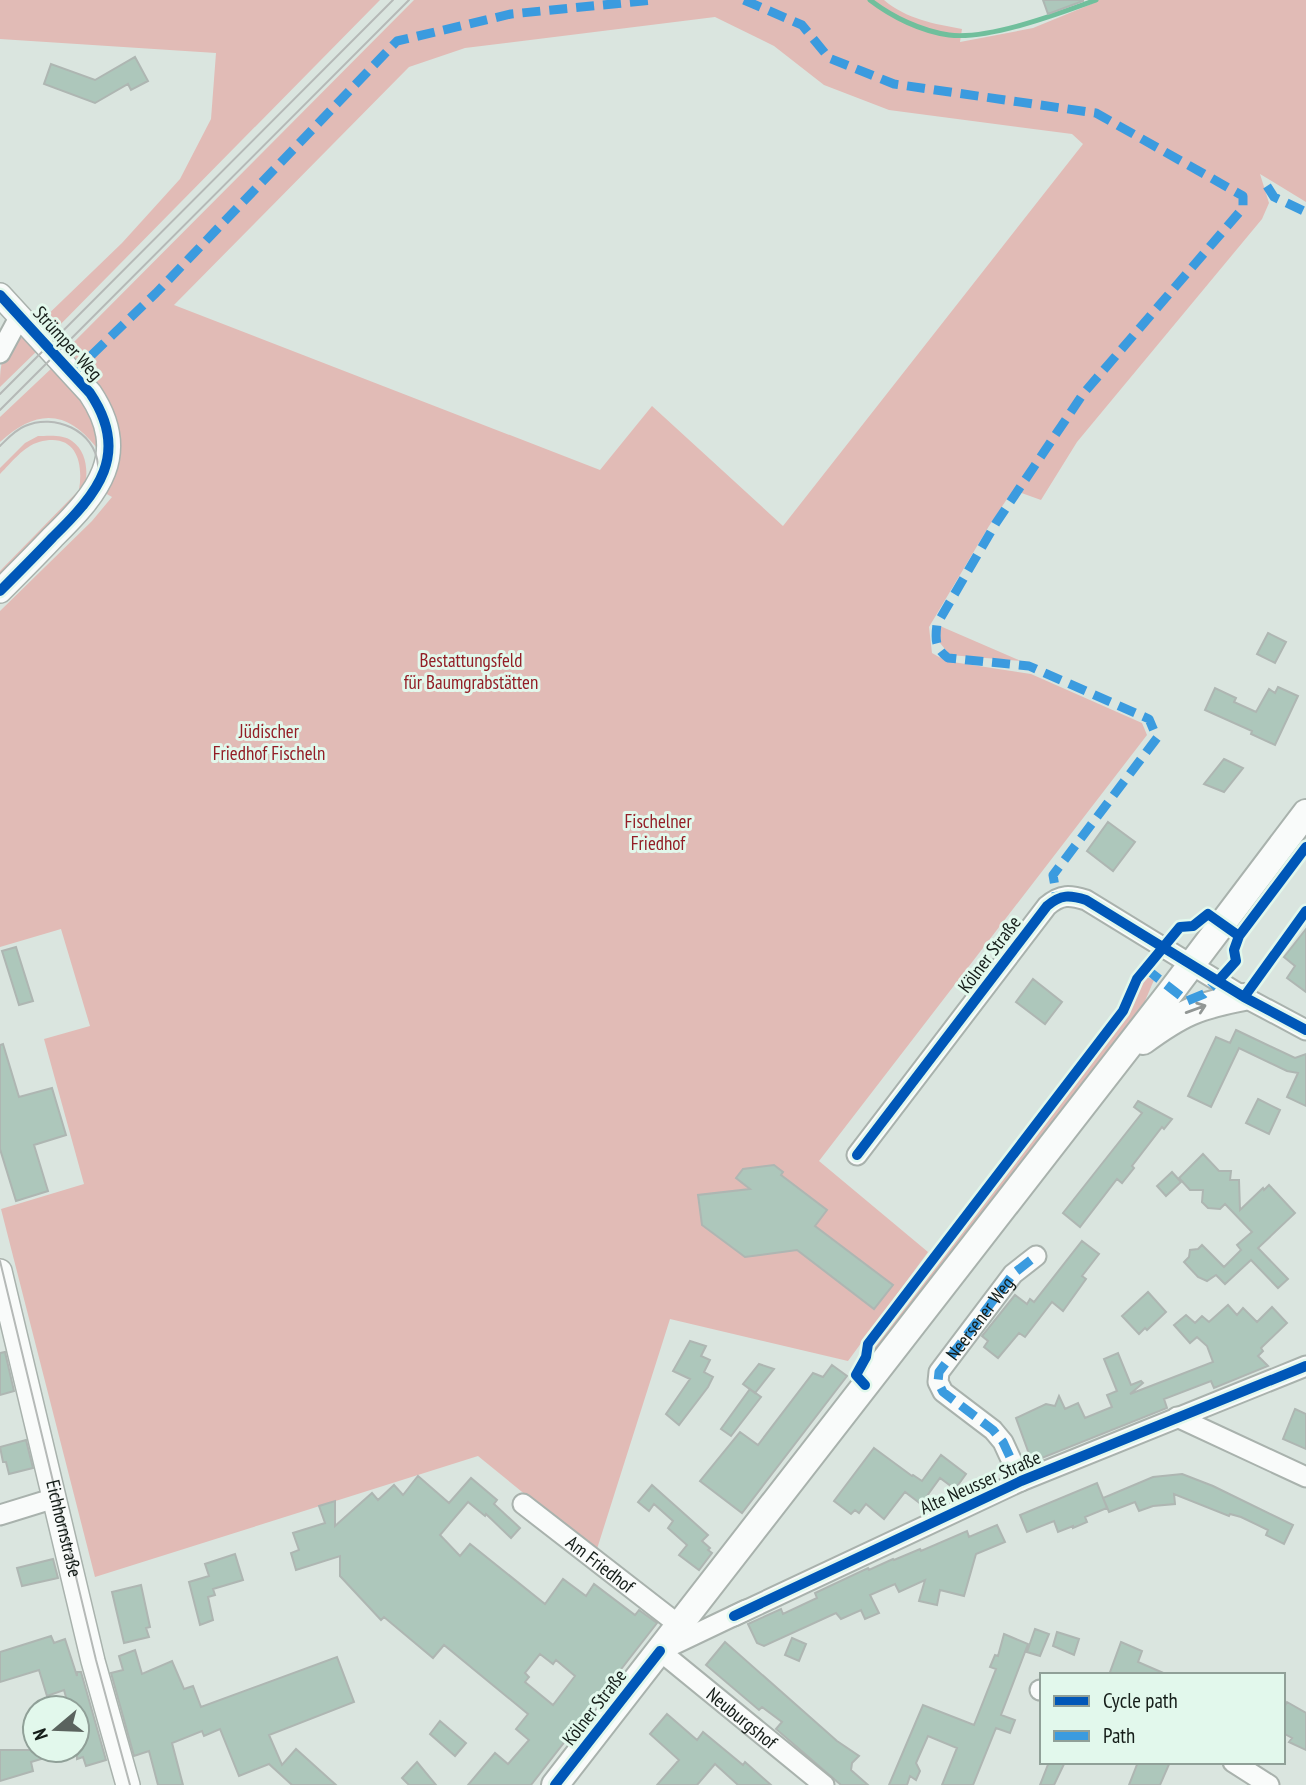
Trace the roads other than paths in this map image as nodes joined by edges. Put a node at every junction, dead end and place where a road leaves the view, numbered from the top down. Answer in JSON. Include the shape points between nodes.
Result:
{"nodes":[{"id":1,"x":0,"y":295,"type":"edge"},
{"id":2,"x":20,"y":316,"type":"junction"},
{"id":3,"x":0,"y":353,"type":"edge"},
{"id":4,"x":0,"y":590,"type":"edge"},
{"id":5,"x":1306,"y":813,"type":"edge"},
{"id":6,"x":1191,"y":965,"type":"junction"},
{"id":7,"x":1244,"y":997,"type":"junction"},
{"id":8,"x":1306,"y":1030,"type":"edge"},
{"id":9,"x":1119,"y":1059,"type":"junction"},
{"id":10,"x":857,"y":1155,"type":"dead end"},
{"id":11,"x":1036,"y":1256,"type":"dead end"},
{"id":12,"x":0,"y":1271,"type":"edge"},
{"id":13,"x":1306,"y":1366,"type":"edge"},
{"id":14,"x":1177,"y":1417,"type":"junction"},
{"id":15,"x":1306,"y":1477,"type":"edge"},
{"id":16,"x":1021,"y":1481,"type":"junction"},
{"id":17,"x":55,"y":1498,"type":"junction"},
{"id":18,"x":523,"y":1504,"type":"dead end"},
{"id":19,"x":0,"y":1516,"type":"edge"},
{"id":20,"x":679,"y":1625,"type":"junction"},
{"id":21,"x":660,"y":1651,"type":"junction"},
{"id":22,"x":1236,"y":1764,"type":"edge"},
{"id":23,"x":128,"y":1785,"type":"edge"},
{"id":24,"x":555,"y":1785,"type":"edge"},
{"id":25,"x":824,"y":1785,"type":"edge"},
{"id":26,"x":1269,"y":1785,"type":"edge"}],
"edges":[{"from":1,"to":2,"type":"street","name":"Strümper Weg"},
{"from":2,"to":3,"type":"street"},
{"from":2,"to":4,"type":"street","name":"Strümper Weg","via":[[100,408],[107,464],[90,498]]},
{"from":5,"to":6,"type":"main road","name":"Kölner Straße"},
{"from":6,"to":7,"type":"street"},
{"from":6,"to":9,"type":"main road","name":"Kölner Straße"},
{"from":6,"to":10,"type":"street","name":"Kölner Straße","via":[[1086,900],[1069,895],[1056,898]]},
{"from":7,"to":8,"type":"street"},
{"from":9,"to":7,"type":"main road","one_way":true,"via":[[1185,1013]]},
{"from":9,"to":20,"type":"main road","name":"Kölner Straße"},
{"from":11,"to":16,"type":"street","name":"Neersener Weg","via":[[1013,1274],[939,1372],[938,1382],[943,1392],[993,1430]]},
{"from":12,"to":17,"type":"street","name":"Eichhornstraße"},
{"from":13,"to":14,"type":"street","name":"Alte Neusser Straße"},
{"from":14,"to":15,"type":"street"},
{"from":14,"to":16,"type":"street","name":"Alte Neusser Straße"},
{"from":16,"to":21,"type":"street","name":"Alte Neusser Straße"},
{"from":17,"to":19,"type":"street"},
{"from":17,"to":23,"type":"street","name":"Eichhornstraße"},
{"from":18,"to":20,"type":"street","name":"Am Friedhof"},
{"from":20,"to":21,"type":"main road","name":"Kölner Straße"},
{"from":21,"to":24,"type":"main road","name":"Kölner Straße"},
{"from":21,"to":25,"type":"street","name":"Neuburgshof"},
{"from":22,"to":26,"type":"street"}]}
